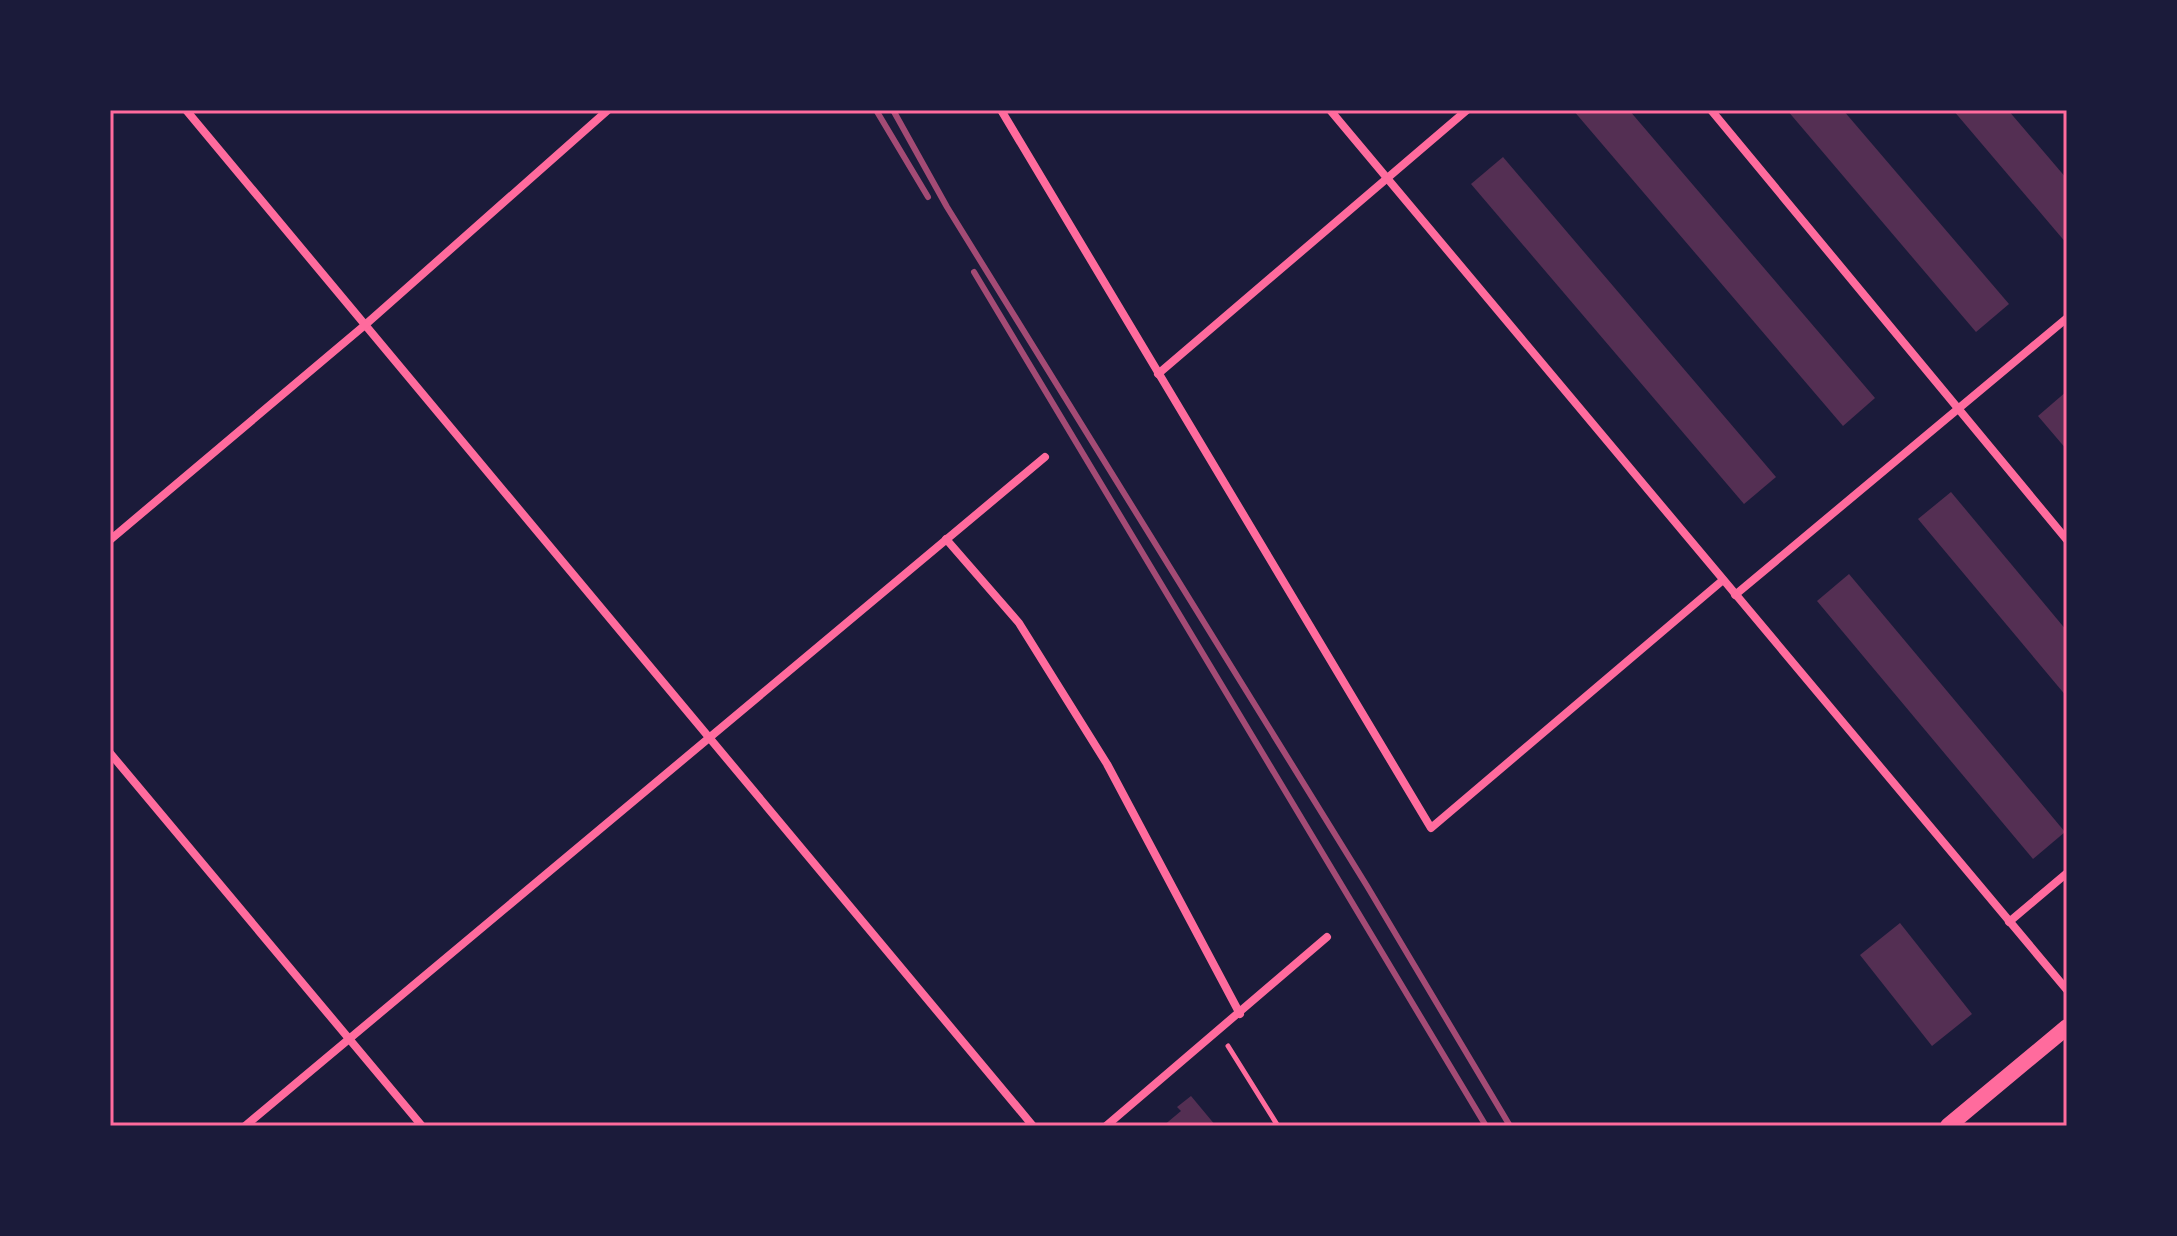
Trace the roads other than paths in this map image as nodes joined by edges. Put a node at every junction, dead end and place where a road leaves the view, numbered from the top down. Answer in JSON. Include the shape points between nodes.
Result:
{"nodes":[{"id":1,"x":186,"y":110,"type":"edge"},
{"id":2,"x":608,"y":110,"type":"edge"},
{"id":3,"x":1001,"y":110,"type":"edge"},
{"id":4,"x":1330,"y":110,"type":"edge"},
{"id":5,"x":1467,"y":110,"type":"edge"},
{"id":6,"x":1711,"y":110,"type":"edge"},
{"id":7,"x":1387,"y":179,"type":"junction"},
{"id":8,"x":2067,"y":318,"type":"edge"},
{"id":9,"x":365,"y":325,"type":"junction"},
{"id":10,"x":1158,"y":374,"type":"junction"},
{"id":11,"x":1958,"y":409,"type":"junction"},
{"id":12,"x":1045,"y":457,"type":"dead end"},
{"id":13,"x":946,"y":539,"type":"junction"},
{"id":14,"x":110,"y":540,"type":"edge"},
{"id":15,"x":2067,"y":540,"type":"edge"},
{"id":16,"x":1723,"y":580,"type":"junction"},
{"id":17,"x":1735,"y":595,"type":"junction"},
{"id":18,"x":709,"y":738,"type":"junction"},
{"id":19,"x":110,"y":753,"type":"edge"},
{"id":20,"x":2067,"y":873,"type":"edge"},
{"id":21,"x":2009,"y":922,"type":"junction"},
{"id":22,"x":1327,"y":937,"type":"dead end"},
{"id":23,"x":2067,"y":990,"type":"edge"},
{"id":24,"x":1240,"y":1014,"type":"junction"},
{"id":25,"x":2067,"y":1027,"type":"edge"},
{"id":26,"x":349,"y":1039,"type":"junction"},
{"id":27,"x":245,"y":1126,"type":"edge"},
{"id":28,"x":422,"y":1126,"type":"edge"},
{"id":29,"x":1033,"y":1126,"type":"edge"},
{"id":30,"x":1106,"y":1126,"type":"edge"},
{"id":31,"x":1948,"y":1126,"type":"edge"}],
"edges":[{"from":1,"to":9,"type":"street"},
{"from":2,"to":9,"type":"street"},
{"from":3,"to":10,"type":"street"},
{"from":4,"to":7,"type":"street"},
{"from":5,"to":7,"type":"street"},
{"from":6,"to":11,"type":"street"},
{"from":7,"to":10,"type":"street"},
{"from":7,"to":16,"type":"street"},
{"from":8,"to":11,"type":"street"},
{"from":9,"to":14,"type":"street"},
{"from":9,"to":18,"type":"street"},
{"from":10,"to":16,"type":"street","via":[[1431,828]]},
{"from":11,"to":15,"type":"street"},
{"from":11,"to":17,"type":"street"},
{"from":12,"to":13,"type":"street"},
{"from":13,"to":18,"type":"street"},
{"from":13,"to":24,"type":"street","via":[[1019,623],[1107,764]]},
{"from":16,"to":17,"type":"street"},
{"from":17,"to":21,"type":"street"},
{"from":18,"to":26,"type":"street"},
{"from":18,"to":29,"type":"street"},
{"from":19,"to":26,"type":"street"},
{"from":20,"to":21,"type":"street"},
{"from":21,"to":23,"type":"street"},
{"from":22,"to":24,"type":"street"},
{"from":24,"to":30,"type":"street"},
{"from":25,"to":31,"type":"main road"},
{"from":26,"to":27,"type":"street"},
{"from":26,"to":28,"type":"street"}]}
